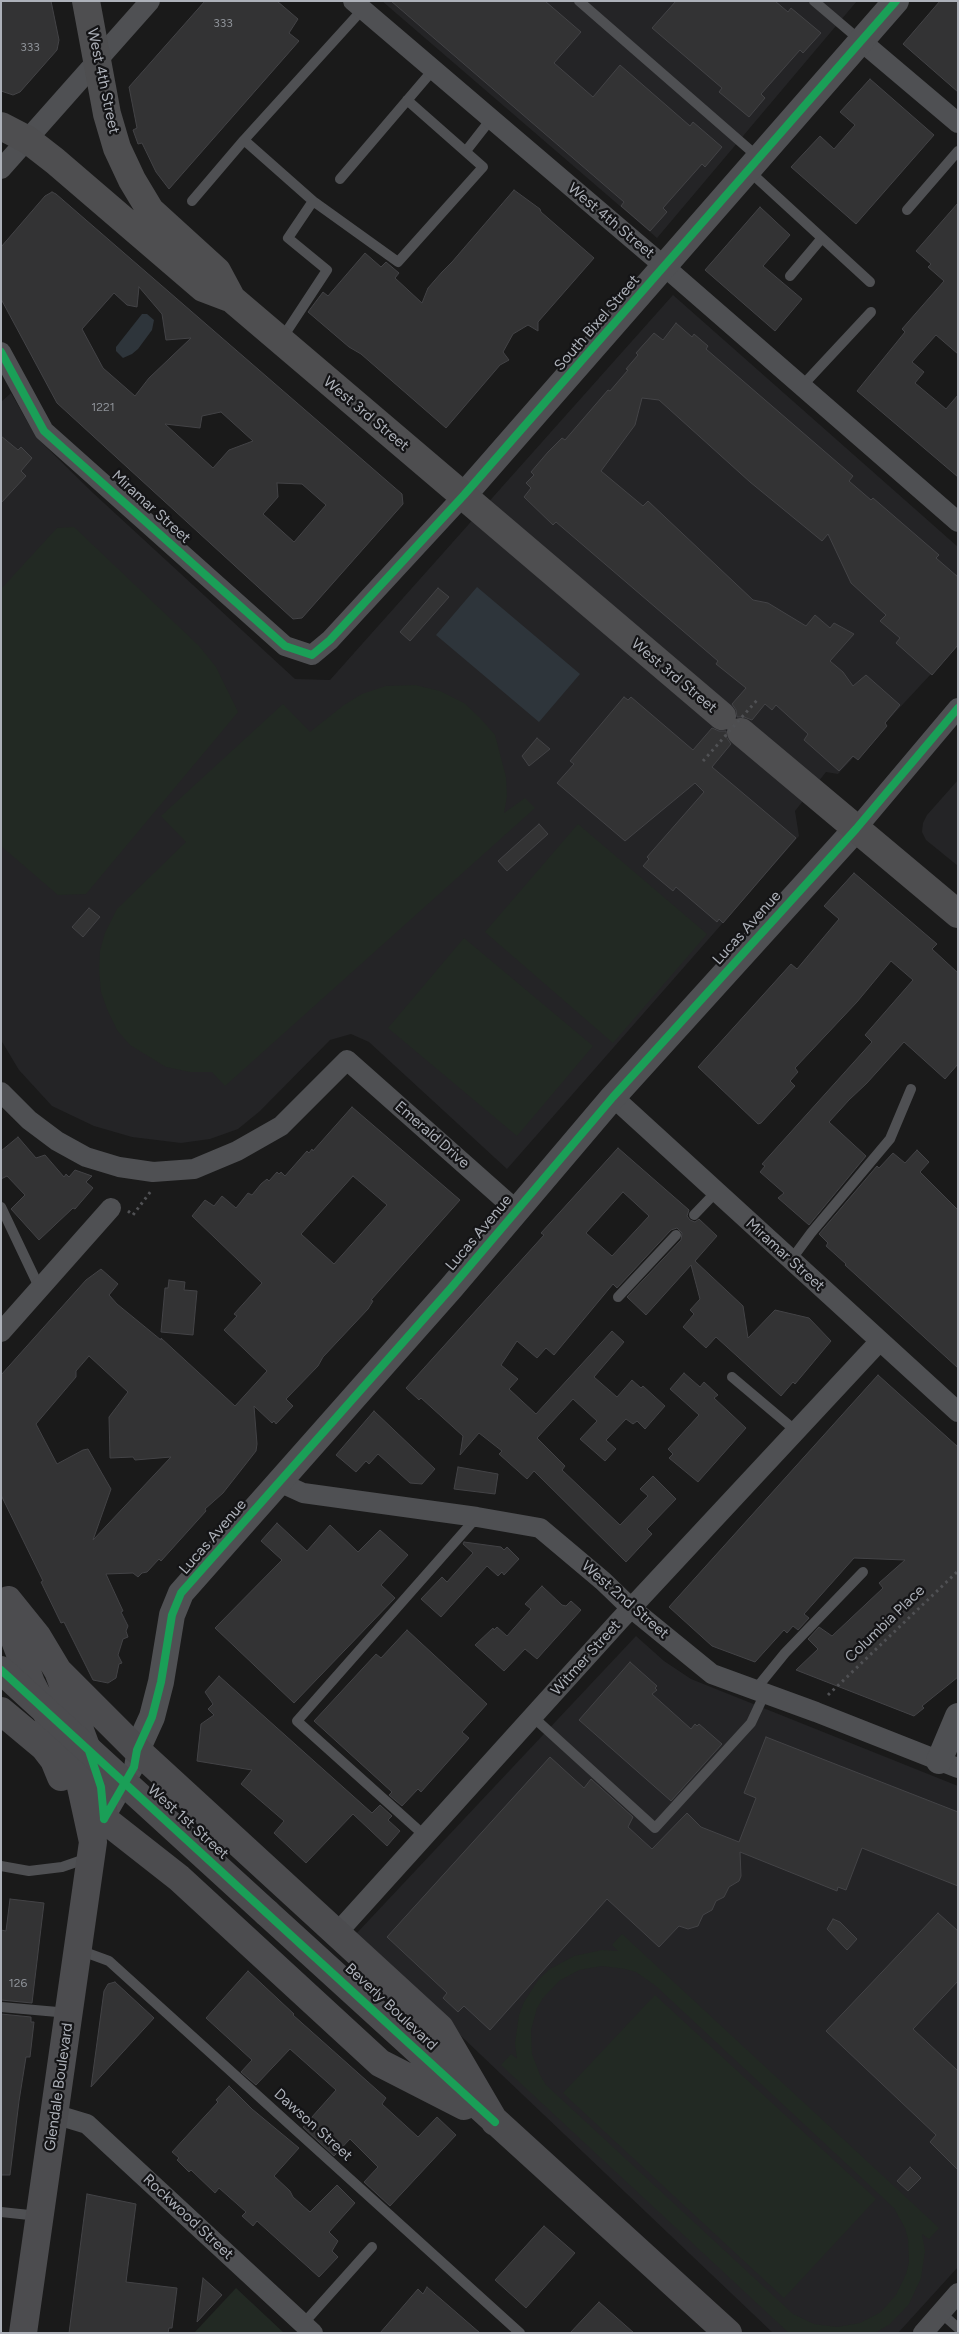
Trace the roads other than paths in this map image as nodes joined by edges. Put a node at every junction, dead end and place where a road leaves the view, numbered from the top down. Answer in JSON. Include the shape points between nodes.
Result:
{"nodes":[{"id":1,"x":86,"y":1,"type":"edge"},
{"id":2,"x":150,"y":1,"type":"edge"},
{"id":3,"x":579,"y":1,"type":"edge"},
{"id":4,"x":814,"y":1,"type":"edge"},
{"id":5,"x":896,"y":1,"type":"edge"},
{"id":6,"x":357,"y":5,"type":"edge"},
{"id":7,"x":861,"y":41,"type":"junction"},
{"id":8,"x":96,"y":60,"type":"junction"},
{"id":9,"x":433,"y":70,"type":"junction"},
{"id":10,"x":407,"y":100,"type":"junction"},
{"id":11,"x":491,"y":119,"type":"junction"},
{"id":12,"x":958,"y":123,"type":"edge"},
{"id":13,"x":1,"y":126,"type":"edge"},
{"id":14,"x":28,"y":140,"type":"junction"},
{"id":15,"x":244,"y":140,"type":"junction"},
{"id":16,"x":958,"y":150,"type":"edge"},
{"id":17,"x":466,"y":151,"type":"junction"},
{"id":18,"x":753,"y":163,"type":"junction"},
{"id":19,"x":1,"y":168,"type":"edge"},
{"id":20,"x":340,"y":179,"type":"dead end"},
{"id":21,"x":192,"y":201,"type":"dead end"},
{"id":22,"x":313,"y":201,"type":"junction"},
{"id":23,"x":907,"y":210,"type":"dead end"},
{"id":24,"x":822,"y":238,"type":"junction"},
{"id":25,"x":665,"y":267,"type":"junction"},
{"id":26,"x":790,"y":276,"type":"dead end"},
{"id":27,"x":870,"y":282,"type":"dead end"},
{"id":28,"x":232,"y":299,"type":"junction"},
{"id":29,"x":871,"y":312,"type":"dead end"},
{"id":30,"x":280,"y":341,"type":"junction"},
{"id":31,"x":1,"y":352,"type":"edge"},
{"id":32,"x":802,"y":386,"type":"junction"},
{"id":33,"x":464,"y":495,"type":"junction"},
{"id":34,"x":958,"y":522,"type":"edge"},
{"id":35,"x":312,"y":655,"type":"joint"},
{"id":36,"x":958,"y":708,"type":"edge"},
{"id":37,"x":856,"y":829,"type":"junction"},
{"id":38,"x":958,"y":914,"type":"edge"},
{"id":39,"x":911,"y":1089,"type":"dead end"},
{"id":40,"x":1,"y":1092,"type":"edge"},
{"id":41,"x":613,"y":1096,"type":"junction"},
{"id":42,"x":716,"y":1192,"type":"junction"},
{"id":43,"x":1,"y":1208,"type":"edge"},
{"id":44,"x":111,"y":1208,"type":"road end"},
{"id":45,"x":516,"y":1210,"type":"junction"},
{"id":46,"x":694,"y":1215,"type":"dead end"},
{"id":47,"x":676,"y":1235,"type":"dead end"},
{"id":48,"x":791,"y":1260,"type":"junction"},
{"id":49,"x":40,"y":1289,"type":"junction"},
{"id":50,"x":618,"y":1297,"type":"dead end"},
{"id":51,"x":1,"y":1332,"type":"edge"},
{"id":52,"x":879,"y":1342,"type":"junction"},
{"id":53,"x":732,"y":1377,"type":"dead end"},
{"id":54,"x":958,"y":1412,"type":"edge"},
{"id":55,"x":796,"y":1431,"type":"junction"},
{"id":56,"x":279,"y":1482,"type":"junction"},
{"id":57,"x":477,"y":1516,"type":"junction"},
{"id":58,"x":863,"y":1572,"type":"dead end"},
{"id":59,"x":1,"y":1593,"type":"edge"},
{"id":60,"x":1,"y":1603,"type":"edge"},
{"id":61,"x":631,"y":1608,"type":"junction"},
{"id":62,"x":1,"y":1670,"type":"edge"},
{"id":63,"x":58,"y":1671,"type":"junction"},
{"id":64,"x":760,"y":1691,"type":"junction"},
{"id":65,"x":1,"y":1711,"type":"edge"},
{"id":66,"x":958,"y":1716,"type":"edge"},
{"id":67,"x":533,"y":1717,"type":"junction"},
{"id":68,"x":73,"y":1740,"type":"junction"},
{"id":69,"x":137,"y":1750,"type":"junction"},
{"id":70,"x":948,"y":1764,"type":"edge"},
{"id":71,"x":94,"y":1823,"type":"junction"},
{"id":72,"x":425,"y":1836,"type":"junction"},
{"id":73,"x":1,"y":1866,"type":"edge"},
{"id":74,"x":267,"y":1913,"type":"joint"},
{"id":75,"x":336,"y":1933,"type":"junction"},
{"id":76,"x":79,"y":1950,"type":"junction"},
{"id":77,"x":1,"y":2007,"type":"edge"},
{"id":78,"x":70,"y":2013,"type":"junction"},
{"id":79,"x":54,"y":2114,"type":"junction"},
{"id":80,"x":495,"y":2122,"type":"junction"},
{"id":81,"x":1,"y":2212,"type":"edge"},
{"id":82,"x":40,"y":2216,"type":"junction"},
{"id":83,"x":372,"y":2248,"type":"dead end"},
{"id":84,"x":958,"y":2293,"type":"edge"},
{"id":85,"x":940,"y":2312,"type":"junction"},
{"id":86,"x":308,"y":2328,"type":"edge"},
{"id":87,"x":958,"y":2328,"type":"edge"},
{"id":88,"x":23,"y":2333,"type":"edge"},
{"id":89,"x":520,"y":2333,"type":"edge"},
{"id":90,"x":728,"y":2333,"type":"edge"},
{"id":91,"x":923,"y":2333,"type":"edge"}],
"edges":[{"from":1,"to":8,"type":"main road","name":"West 4th Street"},
{"from":2,"to":8,"type":"street"},
{"from":3,"to":18,"type":"lane"},
{"from":4,"to":7,"type":"lane"},
{"from":5,"to":7,"type":"street","name":"South Bixel Street"},
{"from":6,"to":9,"type":"street","name":"West 4th Street"},
{"from":6,"to":15,"type":"lane"},
{"from":7,"to":12,"type":"street"},
{"from":7,"to":18,"type":"street","name":"South Bixel Street"},
{"from":8,"to":14,"type":"street"},
{"from":8,"to":28,"type":"main road","name":"West 4th Street","via":[[117,148],[132,180],[150,210],[217,271]]},
{"from":9,"to":10,"type":"lane"},
{"from":9,"to":11,"type":"street","name":"West 4th Street"},
{"from":10,"to":17,"type":"lane"},
{"from":10,"to":20,"type":"lane"},
{"from":11,"to":17,"type":"lane"},
{"from":11,"to":25,"type":"street","name":"West 4th Street"},
{"from":13,"to":14,"type":"main road","name":"West 3rd Street"},
{"from":14,"to":19,"type":"street"},
{"from":14,"to":28,"type":"main road","name":"West 3rd Street","via":[[203,288]]},
{"from":15,"to":21,"type":"lane"},
{"from":15,"to":22,"type":"lane"},
{"from":16,"to":23,"type":"lane"},
{"from":17,"to":22,"type":"lane","via":[[483,167],[398,262]]},
{"from":18,"to":24,"type":"lane"},
{"from":18,"to":25,"type":"street","name":"South Bixel Street"},
{"from":22,"to":30,"type":"lane","via":[[288,238],[327,270]]},
{"from":24,"to":26,"type":"lane"},
{"from":24,"to":27,"type":"lane"},
{"from":25,"to":32,"type":"street","name":"West 4th Street"},
{"from":25,"to":33,"type":"street","name":"South Bixel Street"},
{"from":28,"to":30,"type":"main road","name":"West 3rd Street"},
{"from":29,"to":32,"type":"lane"},
{"from":30,"to":33,"type":"main road","name":"West 3rd Street"},
{"from":31,"to":35,"type":"street","name":"Miramar Street","via":[[44,431],[285,646]]},
{"from":32,"to":34,"type":"street","name":"West 4th Street"},
{"from":33,"to":35,"type":"street","name":"South Bixel Street","via":[[330,640]]},
{"from":33,"to":37,"type":"main road","name":"West 3rd Street"},
{"from":36,"to":37,"type":"street","name":"Lucas Avenue"},
{"from":37,"to":38,"type":"main road","name":"West 3rd Street"},
{"from":37,"to":41,"type":"street","name":"Lucas Avenue"},
{"from":39,"to":48,"type":"lane","via":[[890,1139]]},
{"from":40,"to":45,"type":"street","name":"Emerald Drive","via":[[28,1120],[56,1141],[86,1157],[119,1167],[153,1172],[194,1169],[237,1151],[281,1126],[347,1060]]},
{"from":41,"to":42,"type":"street","name":"Miramar Street"},
{"from":41,"to":45,"type":"street","name":"Lucas Avenue"},
{"from":42,"to":46,"type":"lane"},
{"from":42,"to":48,"type":"street","name":"Miramar Street"},
{"from":43,"to":49,"type":"lane"},
{"from":44,"to":49,"type":"street"},
{"from":45,"to":56,"type":"street","name":"Lucas Avenue"},
{"from":47,"to":50,"type":"lane"},
{"from":48,"to":52,"type":"street","name":"Miramar Street"},
{"from":49,"to":51,"type":"street"},
{"from":52,"to":54,"type":"street","name":"Miramar Street"},
{"from":52,"to":55,"type":"street","name":"Witmer Street"},
{"from":53,"to":55,"type":"lane"},
{"from":55,"to":61,"type":"street","name":"Witmer Street"},
{"from":56,"to":57,"type":"street","name":"West 2nd Street","via":[[303,1493]]},
{"from":56,"to":69,"type":"street","name":"Lucas Avenue","via":[[176,1602],[152,1717]]},
{"from":57,"to":61,"type":"street","name":"West 2nd Street","via":[[540,1528]]},
{"from":57,"to":72,"type":"lane","via":[[297,1721]]},
{"from":58,"to":64,"type":"lane","via":[[785,1652]]},
{"from":59,"to":63,"type":"main road","via":[[37,1636]]},
{"from":60,"to":68,"type":"main road","via":[[32,1683]]},
{"from":61,"to":64,"type":"street","name":"West 2nd Street","via":[[712,1674]]},
{"from":61,"to":67,"type":"street","name":"Witmer Street"},
{"from":62,"to":74,"type":"main road","name":"West 1st Street","bridge":true},
{"from":63,"to":68,"type":"main road"},
{"from":63,"to":69,"type":"main road"},
{"from":64,"to":67,"type":"lane","via":[[751,1723],[655,1828]]},
{"from":64,"to":70,"type":"street","name":"West 2nd Street"},
{"from":65,"to":71,"type":"main road","via":[[44,1747],[54,1760],[73,1806]]},
{"from":66,"to":70,"type":"street"},
{"from":67,"to":72,"type":"street","name":"Witmer Street"},
{"from":68,"to":71,"type":"main road","name":"Glendale Boulevard","via":[[78,1773]]},
{"from":69,"to":71,"type":"street","via":[[124,1761]]},
{"from":69,"to":71,"type":"street","name":"Lucas Avenue","via":[[134,1767]]},
{"from":69,"to":75,"type":"main road"},
{"from":71,"to":73,"type":"lane","via":[[62,1867],[30,1871]]},
{"from":71,"to":76,"type":"main road","name":"Glendale Boulevard"},
{"from":71,"to":80,"type":"main road","via":[[179,1878],[380,2063]]},
{"from":72,"to":75,"type":"street","name":"Witmer Street"},
{"from":74,"to":80,"type":"main road","name":"Beverly Boulevard"},
{"from":75,"to":80,"type":"main road","via":[[440,2028]]},
{"from":76,"to":78,"type":"main road","name":"Glendale Boulevard"},
{"from":76,"to":89,"type":"lane","name":"Dawson Street","via":[[109,1961]]},
{"from":77,"to":78,"type":"lane"},
{"from":78,"to":79,"type":"main road","name":"Glendale Boulevard"},
{"from":79,"to":82,"type":"main road","name":"Glendale Boulevard"},
{"from":79,"to":86,"type":"street","name":"Rockwood Street","via":[[87,2124]]},
{"from":80,"to":90,"type":"main road","name":"Beverly Boulevard"},
{"from":81,"to":82,"type":"lane"},
{"from":82,"to":88,"type":"main road","name":"Glendale Boulevard"},
{"from":83,"to":86,"type":"lane"},
{"from":84,"to":85,"type":"street"},
{"from":85,"to":87,"type":"lane"},
{"from":85,"to":91,"type":"street"}]}
